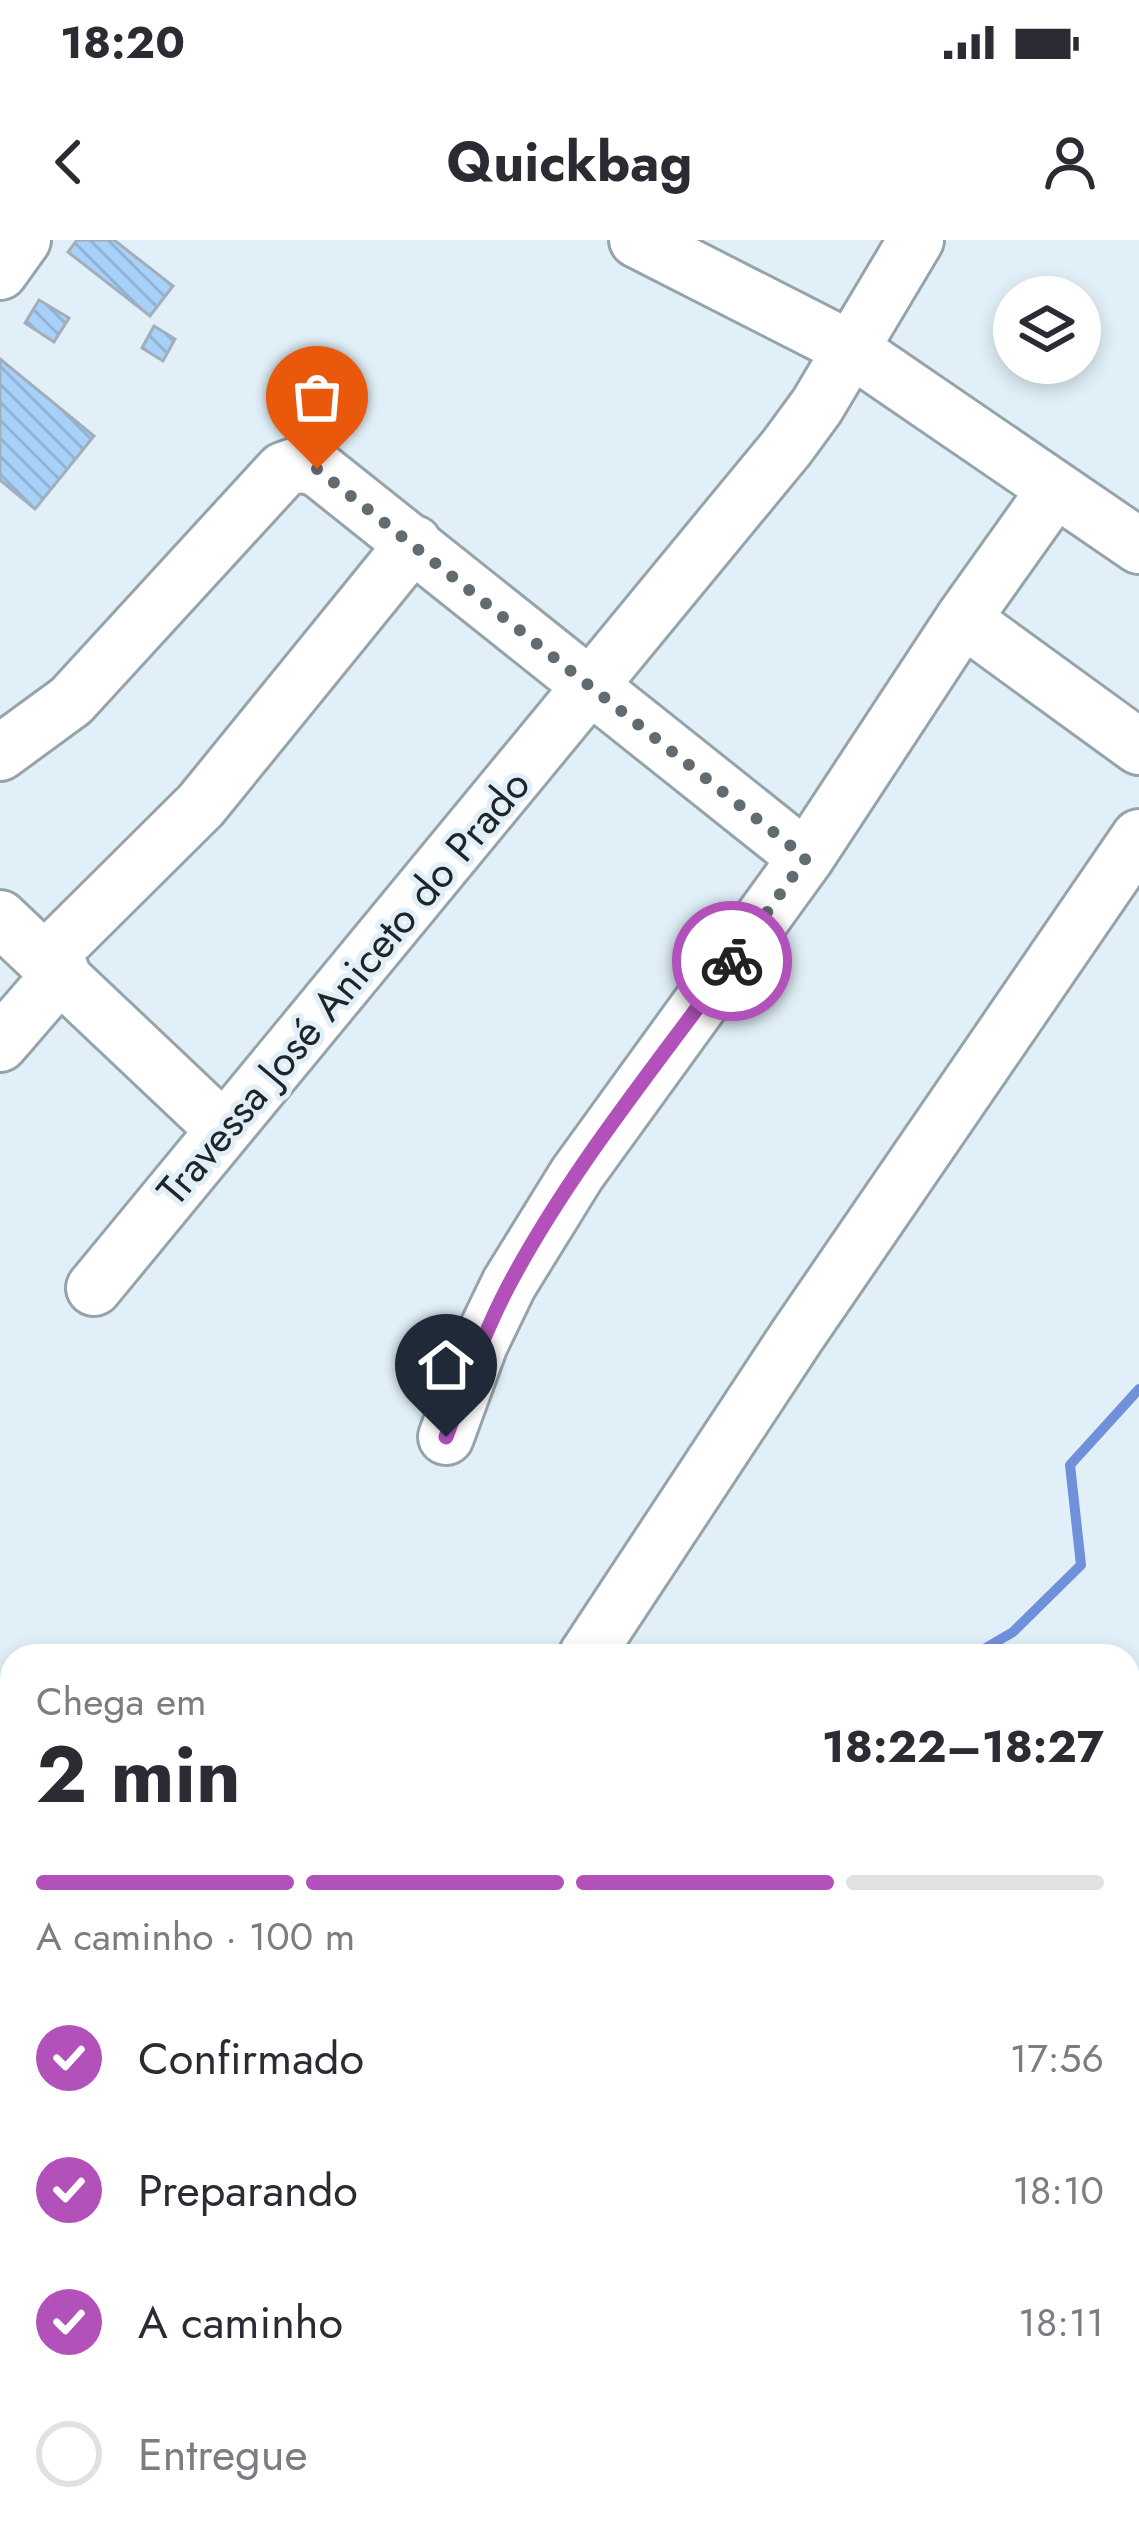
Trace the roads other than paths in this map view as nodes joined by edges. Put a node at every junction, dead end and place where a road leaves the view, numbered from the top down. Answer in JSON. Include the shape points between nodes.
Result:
{"nodes":[{"id":1,"x":23,"y":240,"type":"edge"},
{"id":2,"x":637,"y":240,"type":"edge"},
{"id":3,"x":916,"y":240,"type":"edge"},
{"id":4,"x":0,"y":272,"type":"edge"},
{"id":5,"x":851,"y":349,"type":"junction"},
{"id":6,"x":1054,"y":490,"type":"junction"},
{"id":7,"x":414,"y":543,"type":"junction"},
{"id":8,"x":1139,"y":545,"type":"edge"},
{"id":9,"x":963,"y":619,"type":"junction"},
{"id":10,"x":592,"y":687,"type":"junction"},
{"id":11,"x":1139,"y":747,"type":"edge"},
{"id":12,"x":0,"y":753,"type":"edge"},
{"id":13,"x":1139,"y":837,"type":"edge"},
{"id":14,"x":806,"y":858,"type":"junction"},
{"id":15,"x":0,"y":918,"type":"edge"},
{"id":16,"x":54,"y":965,"type":"junction"},
{"id":17,"x":0,"y":1044,"type":"edge"},
{"id":18,"x":224,"y":1130,"type":"junction"},
{"id":19,"x":94,"y":1288,"type":"dead end"},
{"id":20,"x":446,"y":1437,"type":"dead end"},
{"id":21,"x":594,"y":1644,"type":"edge"}],
"edges":[{"from":1,"to":4,"type":"street"},
{"from":2,"to":5,"type":"street"},
{"from":3,"to":5,"type":"street","name":"Travessa José Aniceto do Prado"},
{"from":5,"to":6,"type":"street"},
{"from":5,"to":10,"type":"street","name":"Travessa José Aniceto do Prado","via":[[787,447]]},
{"from":6,"to":8,"type":"street"},
{"from":6,"to":9,"type":"street"},
{"from":7,"to":10,"type":"street"},
{"from":7,"to":12,"type":"street","via":[[317,469],[283,470],[71,701]]},
{"from":7,"to":16,"type":"street","via":[[201,805]]},
{"from":9,"to":11,"type":"street"},
{"from":9,"to":14,"type":"street"},
{"from":10,"to":14,"type":"street"},
{"from":10,"to":18,"type":"street","name":"Travessa José Aniceto do Prado"},
{"from":13,"to":21,"type":"street"},
{"from":14,"to":20,"type":"street","via":[[577,1174],[509,1284]]},
{"from":15,"to":16,"type":"street"},
{"from":16,"to":17,"type":"street"},
{"from":16,"to":18,"type":"street"},
{"from":18,"to":19,"type":"street","name":"Travessa José Aniceto do Prado"}]}
